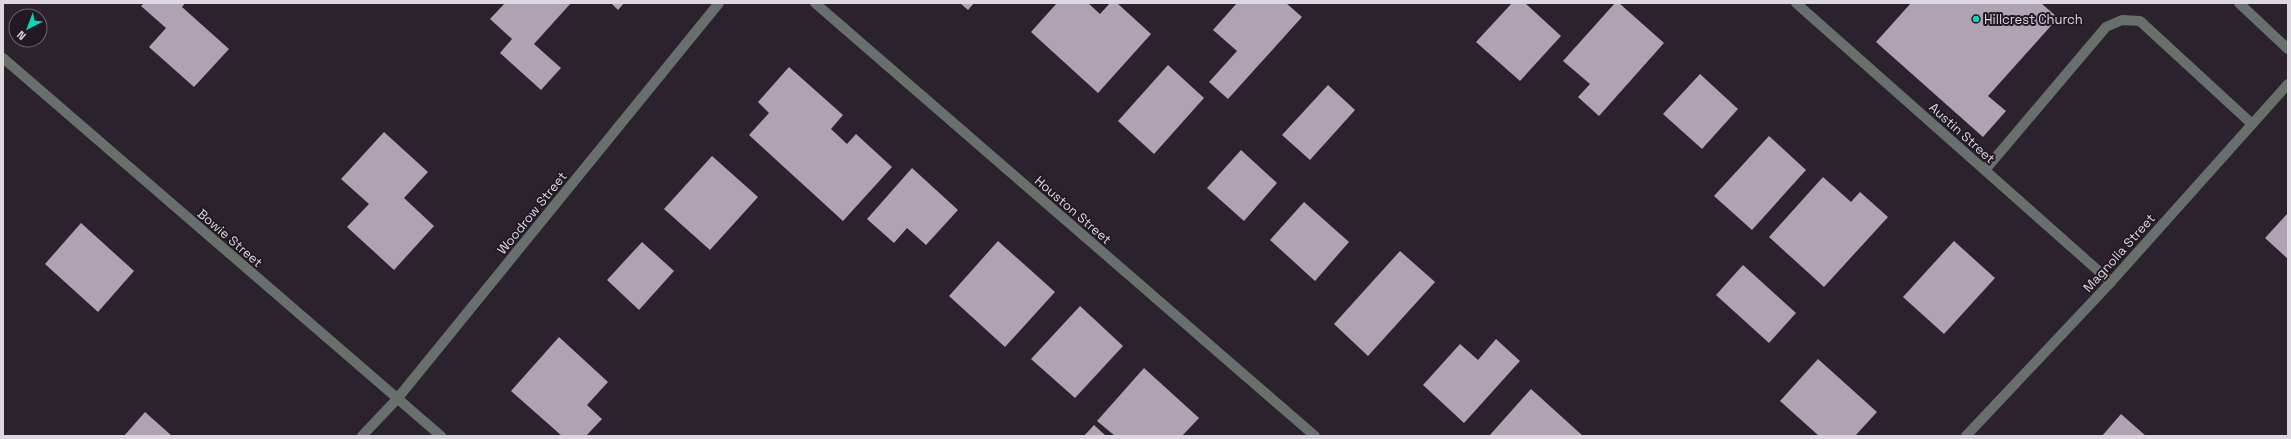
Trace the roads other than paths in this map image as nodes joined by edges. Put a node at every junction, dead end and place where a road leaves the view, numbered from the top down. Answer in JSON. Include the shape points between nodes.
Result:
{"nodes":[{"id":1,"x":719,"y":3,"type":"edge"},
{"id":2,"x":815,"y":3,"type":"edge"},
{"id":3,"x":1796,"y":3,"type":"edge"},
{"id":4,"x":2239,"y":3,"type":"edge"},
{"id":5,"x":2288,"y":49,"type":"edge"},
{"id":6,"x":3,"y":58,"type":"edge"},
{"id":7,"x":2288,"y":84,"type":"edge"},
{"id":8,"x":2252,"y":124,"type":"junction"},
{"id":9,"x":1985,"y":170,"type":"junction"},
{"id":10,"x":2111,"y":282,"type":"junction"},
{"id":11,"x":397,"y":399,"type":"junction"},
{"id":12,"x":362,"y":436,"type":"edge"},
{"id":13,"x":441,"y":436,"type":"edge"},
{"id":14,"x":1315,"y":436,"type":"edge"},
{"id":15,"x":1966,"y":436,"type":"edge"}],
"edges":[{"from":1,"to":11,"type":"street","name":"Woodrow Street"},
{"from":2,"to":14,"type":"street","name":"Houston Street"},
{"from":3,"to":9,"type":"street","name":"Austin Street"},
{"from":4,"to":5,"type":"street"},
{"from":6,"to":11,"type":"street","name":"Bowie Street"},
{"from":7,"to":8,"type":"street","name":"Magnolia Street"},
{"from":8,"to":9,"type":"street","via":[[2140,21],[2122,20],[2106,27]]},
{"from":8,"to":10,"type":"street","name":"Magnolia Street"},
{"from":9,"to":10,"type":"street","name":"Austin Street"},
{"from":10,"to":15,"type":"street","name":"Magnolia Street"},
{"from":11,"to":12,"type":"street","name":"Woodrow Street"},
{"from":11,"to":13,"type":"street","name":"Bowie Street"}]}
